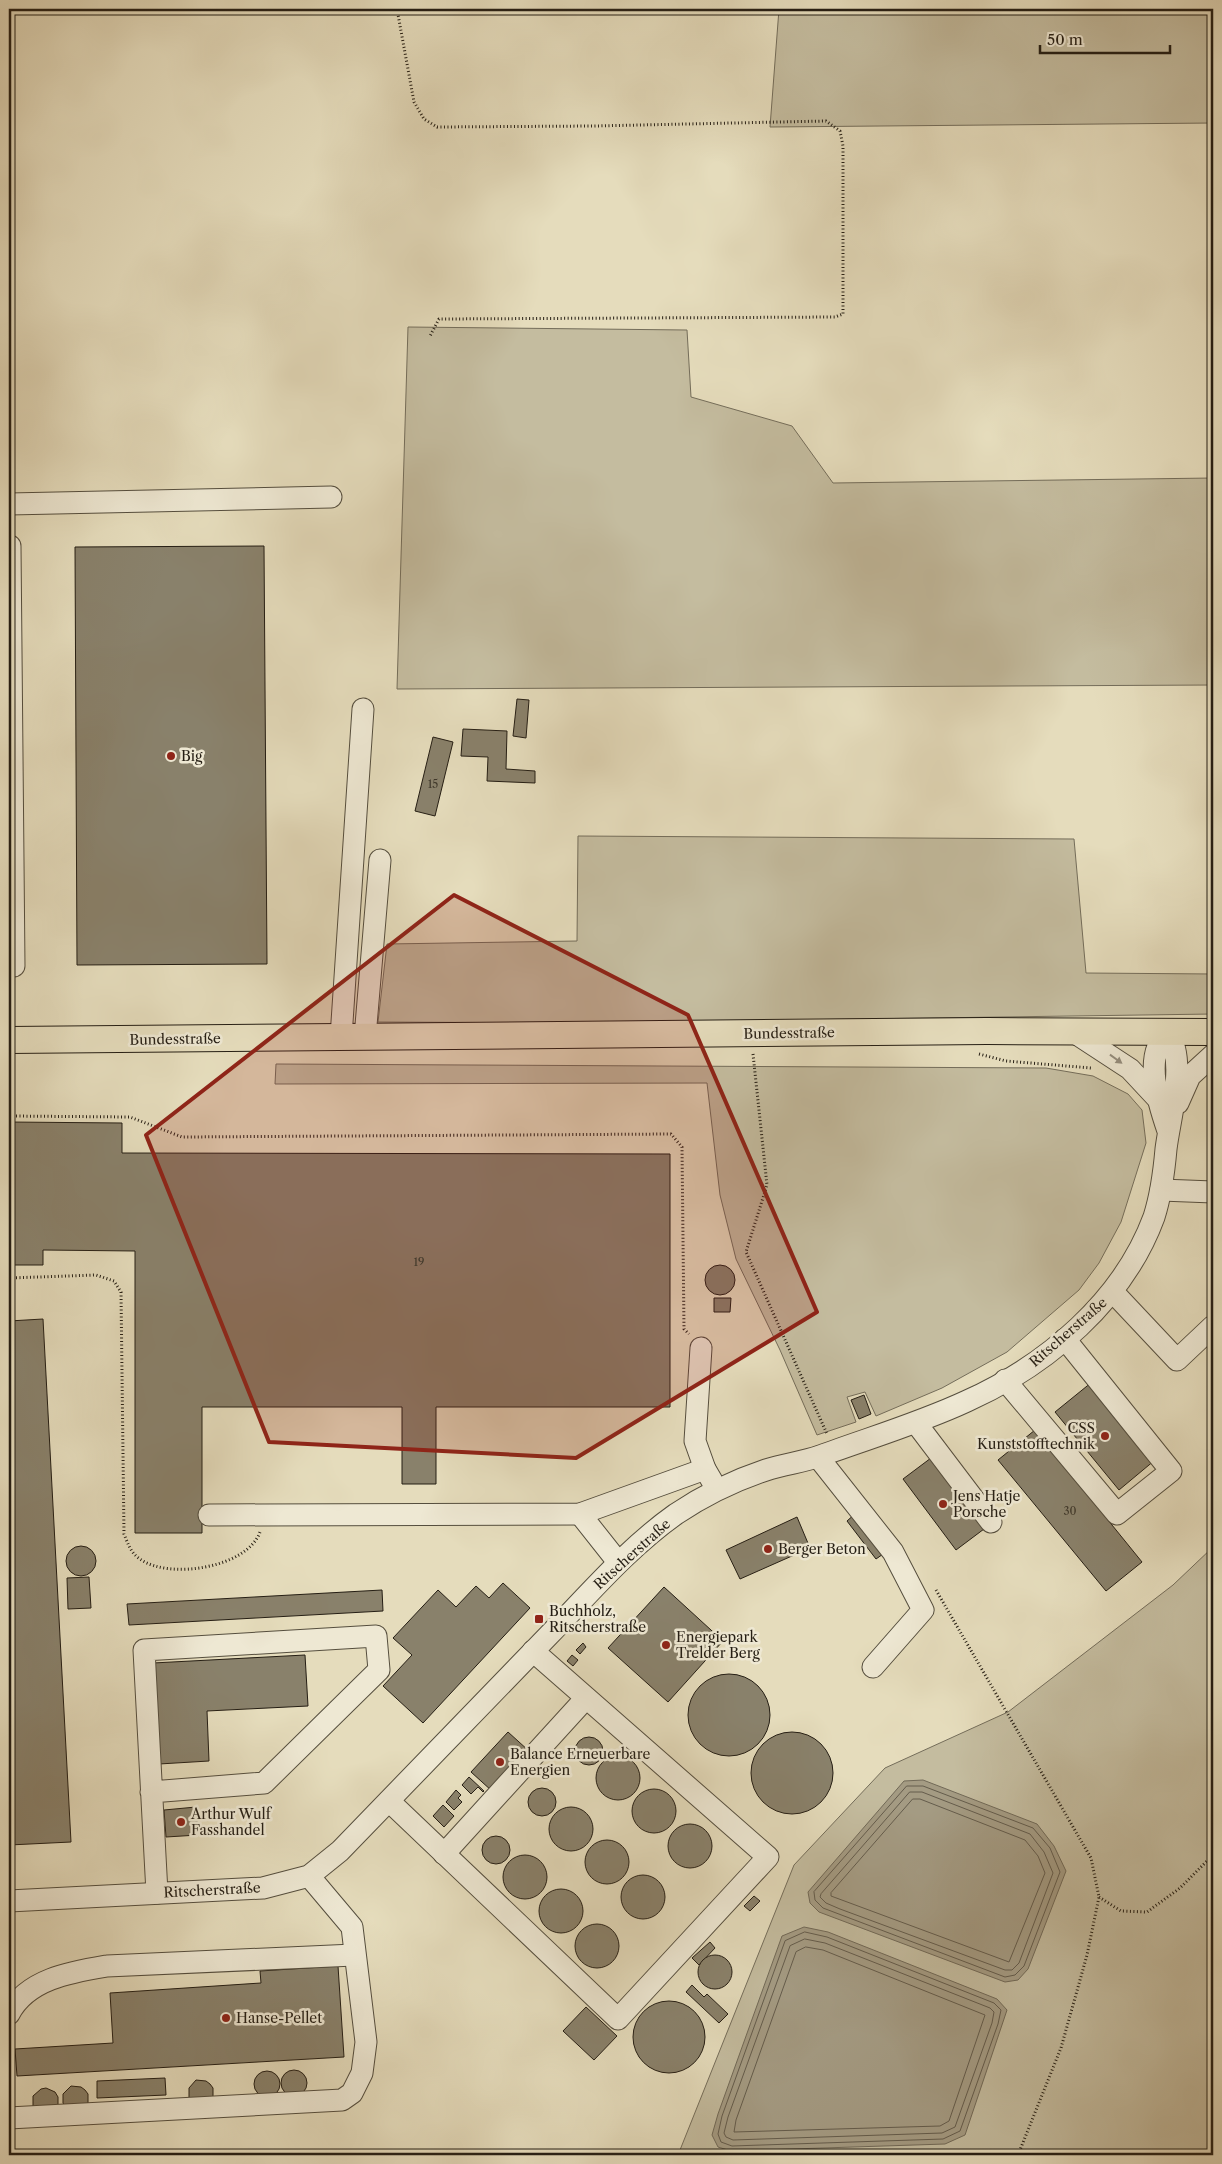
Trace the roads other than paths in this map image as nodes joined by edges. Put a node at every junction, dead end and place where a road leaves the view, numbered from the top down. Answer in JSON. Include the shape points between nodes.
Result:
{"nodes":[{"id":1,"x":331,"y":497,"type":"dead end"},
{"id":2,"x":9,"y":504,"type":"edge"},
{"id":3,"x":10,"y":546,"type":"edge"},
{"id":4,"x":362,"y":709,"type":"dead end"},
{"id":5,"x":10,"y":736,"type":"edge"},
{"id":6,"x":380,"y":860,"type":"dead end"},
{"id":7,"x":14,"y":966,"type":"dead end"},
{"id":8,"x":1213,"y":1032,"type":"edge"},
{"id":9,"x":1075,"y":1033,"type":"junction"},
{"id":10,"x":1168,"y":1033,"type":"junction"},
{"id":11,"x":353,"y":1037,"type":"junction"},
{"id":12,"x":9,"y":1040,"type":"edge"},
{"id":13,"x":1213,"y":1055,"type":"edge"},
{"id":14,"x":1156,"y":1098,"type":"junction"},
{"id":15,"x":1168,"y":1131,"type":"junction"},
{"id":16,"x":1160,"y":1190,"type":"junction"},
{"id":17,"x":1213,"y":1192,"type":"edge"},
{"id":18,"x":1114,"y":1292,"type":"junction"},
{"id":19,"x":1213,"y":1326,"type":"edge"},
{"id":20,"x":1065,"y":1339,"type":"junction"},
{"id":21,"x":701,"y":1348,"type":"road end"},
{"id":22,"x":1005,"y":1380,"type":"junction"},
{"id":23,"x":916,"y":1423,"type":"junction"},
{"id":24,"x":827,"y":1453,"type":"junction"},
{"id":25,"x":705,"y":1469,"type":"junction"},
{"id":26,"x":718,"y":1490,"type":"junction"},
{"id":27,"x":209,"y":1514,"type":"dead end"},
{"id":28,"x":580,"y":1514,"type":"junction"},
{"id":29,"x":990,"y":1522,"type":"dead end"},
{"id":30,"x":618,"y":1562,"type":"junction"},
{"id":31,"x":533,"y":1652,"type":"junction"},
{"id":32,"x":873,"y":1667,"type":"dead end"},
{"id":33,"x":586,"y":1698,"type":"junction"},
{"id":34,"x":151,"y":1792,"type":"junction"},
{"id":35,"x":388,"y":1801,"type":"junction"},
{"id":36,"x":444,"y":1854,"type":"junction"},
{"id":37,"x":309,"y":1876,"type":"junction"},
{"id":38,"x":157,"y":1893,"type":"junction"},
{"id":39,"x":9,"y":1901,"type":"edge"},
{"id":40,"x":354,"y":1955,"type":"junction"},
{"id":41,"x":9,"y":2014,"type":"edge"},
{"id":42,"x":9,"y":2118,"type":"edge"}],
"edges":[{"from":1,"to":2,"type":"street"},
{"from":3,"to":5,"type":"street"},
{"from":4,"to":11,"type":"street"},
{"from":5,"to":7,"type":"street"},
{"from":6,"to":11,"type":"street"},
{"from":8,"to":10,"type":"main road","name":"Bundesstraße"},
{"from":9,"to":10,"type":"main road","name":"Bundesstraße"},
{"from":9,"to":11,"type":"main road","name":"Bundesstraße","via":[[987,1030]]},
{"from":9,"to":14,"type":"street","name":"Ritscherstraße","one_way":true,"via":[[1124,1065]]},
{"from":10,"to":14,"type":"street","name":"Ritscherstraße","via":[[1159,1044],[1155,1060]]},
{"from":10,"to":15,"type":"street","name":"Ritscherstraße","via":[[1177,1060]]},
{"from":11,"to":12,"type":"main road","name":"Bundesstraße"},
{"from":13,"to":15,"type":"street","name":"Ritscherstraße","via":[[1190,1076]]},
{"from":14,"to":15,"type":"street","name":"Ritscherstraße"},
{"from":15,"to":16,"type":"street","name":"Ritscherstraße"},
{"from":16,"to":17,"type":"street"},
{"from":16,"to":18,"type":"street","name":"Ritscherstraße","via":[[1144,1241]]},
{"from":18,"to":19,"type":"street","via":[[1178,1360]]},
{"from":18,"to":20,"type":"street","name":"Ritscherstraße"},
{"from":20,"to":22,"type":"street","name":"Ritscherstraße"},
{"from":20,"to":22,"type":"street","via":[[1171,1470],[1117,1514]]},
{"from":21,"to":25,"type":"street","via":[[695,1441]]},
{"from":22,"to":23,"type":"street","name":"Ritscherstraße"},
{"from":23,"to":24,"type":"street","name":"Ritscherstraße"},
{"from":23,"to":29,"type":"street"},
{"from":24,"to":26,"type":"street","name":"Ritscherstraße","via":[[765,1470]]},
{"from":24,"to":32,"type":"street","via":[[892,1552],[923,1610]]},
{"from":25,"to":26,"type":"street"},
{"from":25,"to":28,"type":"street"},
{"from":26,"to":30,"type":"street","name":"Ritscherstraße","via":[[676,1514]]},
{"from":27,"to":28,"type":"street"},
{"from":28,"to":30,"type":"street"},
{"from":30,"to":31,"type":"street","name":"Ritscherstraße"},
{"from":31,"to":33,"type":"street"},
{"from":31,"to":35,"type":"street","name":"Ritscherstraße"},
{"from":33,"to":36,"type":"street"},
{"from":33,"to":36,"type":"street","via":[[768,1857],[618,2019]]},
{"from":34,"to":34,"type":"street","via":[[264,1783],[379,1670],[376,1636],[144,1650]]},
{"from":34,"to":38,"type":"street"},
{"from":35,"to":36,"type":"street"},
{"from":35,"to":37,"type":"street","name":"Ritscherstraße","via":[[340,1851]]},
{"from":37,"to":38,"type":"street","name":"Ritscherstraße","via":[[263,1888]]},
{"from":37,"to":40,"type":"street","via":[[352,1927]]},
{"from":38,"to":39,"type":"street","name":"Ritscherstraße"},
{"from":40,"to":41,"type":"street","via":[[107,1966],[76,1971],[41,1983],[15,2003]]},
{"from":40,"to":42,"type":"street","via":[[366,2042],[362,2073],[352,2093],[342,2100]]}]}
